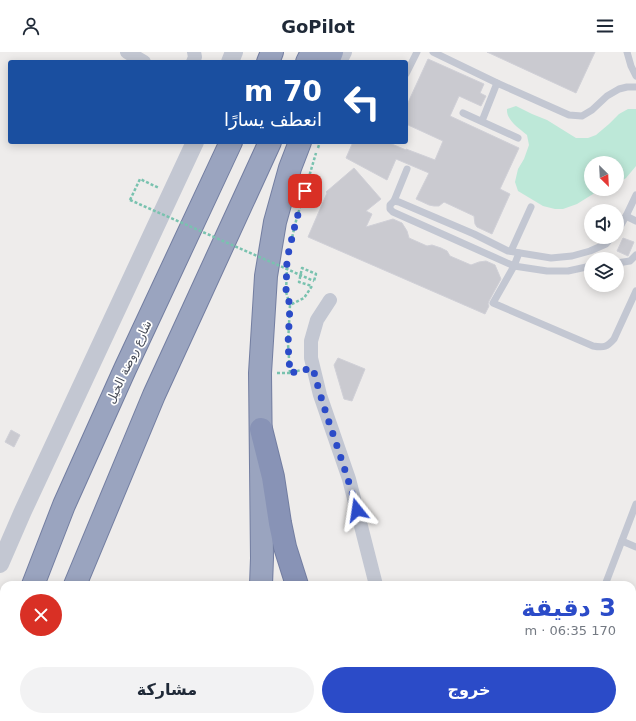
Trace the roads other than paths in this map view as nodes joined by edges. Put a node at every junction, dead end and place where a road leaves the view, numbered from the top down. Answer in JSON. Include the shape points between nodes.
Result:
{"nodes":[{"id":1,"x":127,"y":52,"type":"edge"},
{"id":2,"x":417,"y":52,"type":"edge"},
{"id":3,"x":433,"y":52,"type":"edge"},
{"id":4,"x":627,"y":52,"type":"edge"},
{"id":5,"x":141,"y":60,"type":"edge"},
{"id":6,"x":408,"y":70,"type":"edge"},
{"id":7,"x":636,"y":76,"type":"edge"},
{"id":8,"x":497,"y":83,"type":"junction"},
{"id":9,"x":636,"y":87,"type":"edge"},
{"id":10,"x":463,"y":113,"type":"dead end"},
{"id":11,"x":482,"y":121,"type":"junction"},
{"id":12,"x":518,"y":138,"type":"dead end"},
{"id":13,"x":186,"y":144,"type":"edge"},
{"id":14,"x":194,"y":144,"type":"edge"},
{"id":15,"x":230,"y":144,"type":"edge"},
{"id":16,"x":269,"y":144,"type":"edge"},
{"id":17,"x":299,"y":144,"type":"edge"},
{"id":18,"x":185,"y":164,"type":"junction"},
{"id":19,"x":407,"y":169,"type":"dead end"},
{"id":20,"x":636,"y":195,"type":"edge"},
{"id":21,"x":394,"y":201,"type":"junction"},
{"id":22,"x":531,"y":207,"type":"dead end"},
{"id":23,"x":626,"y":216,"type":"junction"},
{"id":24,"x":624,"y":220,"type":"edge"},
{"id":25,"x":636,"y":221,"type":"edge"},
{"id":26,"x":606,"y":244,"type":"edge"},
{"id":27,"x":511,"y":251,"type":"junction"},
{"id":28,"x":519,"y":253,"type":"junction"},
{"id":29,"x":636,"y":255,"type":"edge"},
{"id":30,"x":624,"y":262,"type":"edge"},
{"id":31,"x":514,"y":266,"type":"junction"},
{"id":32,"x":584,"y":267,"type":"edge"},
{"id":33,"x":636,"y":291,"type":"edge"},
{"id":34,"x":330,"y":300,"type":"dead end"},
{"id":35,"x":261,"y":429,"type":"junction"},
{"id":36,"x":636,"y":504,"type":"edge"},
{"id":37,"x":23,"y":511,"type":"junction"},
{"id":38,"x":6,"y":532,"type":"dead end"},
{"id":39,"x":622,"y":541,"type":"junction"},
{"id":40,"x":636,"y":547,"type":"edge"},
{"id":41,"x":0,"y":564,"type":"edge"},
{"id":42,"x":36,"y":581,"type":"edge"},
{"id":43,"x":77,"y":581,"type":"edge"},
{"id":44,"x":261,"y":581,"type":"edge"},
{"id":45,"x":296,"y":581,"type":"edge"},
{"id":46,"x":375,"y":581,"type":"edge"},
{"id":47,"x":607,"y":581,"type":"edge"}],
"edges":[{"from":1,"to":5,"type":"street"},
{"from":2,"to":6,"type":"lane"},
{"from":3,"to":8,"type":"lane"},
{"from":4,"to":7,"type":"lane"},
{"from":8,"to":9,"type":"lane","via":[[569,115],[582,116],[619,89]]},
{"from":8,"to":11,"type":"lane"},
{"from":10,"to":11,"type":"lane"},
{"from":11,"to":12,"type":"lane"},
{"from":13,"to":18,"type":"street"},
{"from":14,"to":18,"type":"street"},
{"from":15,"to":42,"type":"highway","name":"شارع روضة الخيل","via":[[64,505]]},
{"from":16,"to":43,"type":"highway","via":[[154,395]]},
{"from":17,"to":35,"type":"highway","via":[[275,222],[266,276],[260,373]]},
{"from":18,"to":37,"type":"street"},
{"from":19,"to":21,"type":"lane"},
{"from":20,"to":23,"type":"lane"},
{"from":21,"to":27,"type":"lane"},
{"from":21,"to":31,"type":"lane","via":[[390,205],[393,212]]},
{"from":22,"to":27,"type":"lane"},
{"from":23,"to":24,"type":"lane"},
{"from":23,"to":25,"type":"lane"},
{"from":26,"to":28,"type":"lane","via":[[590,252],[572,256],[551,258]]},
{"from":27,"to":28,"type":"lane"},
{"from":28,"to":31,"type":"lane"},
{"from":29,"to":30,"type":"lane","via":[[630,261]]},
{"from":31,"to":32,"type":"lane","via":[[548,272]]},
{"from":31,"to":33,"type":"lane","via":[[493,303],[593,346],[603,347],[614,338]]},
{"from":34,"to":46,"type":"street","via":[[317,320],[311,341],[311,358],[320,395],[348,479]]},
{"from":35,"to":44,"type":"highway"},
{"from":35,"to":45,"type":"highway","via":[[273,477],[285,548]]},
{"from":36,"to":39,"type":"lane"},
{"from":37,"to":38,"type":"lane"},
{"from":37,"to":41,"type":"street"},
{"from":39,"to":40,"type":"lane"},
{"from":39,"to":47,"type":"lane"}]}
